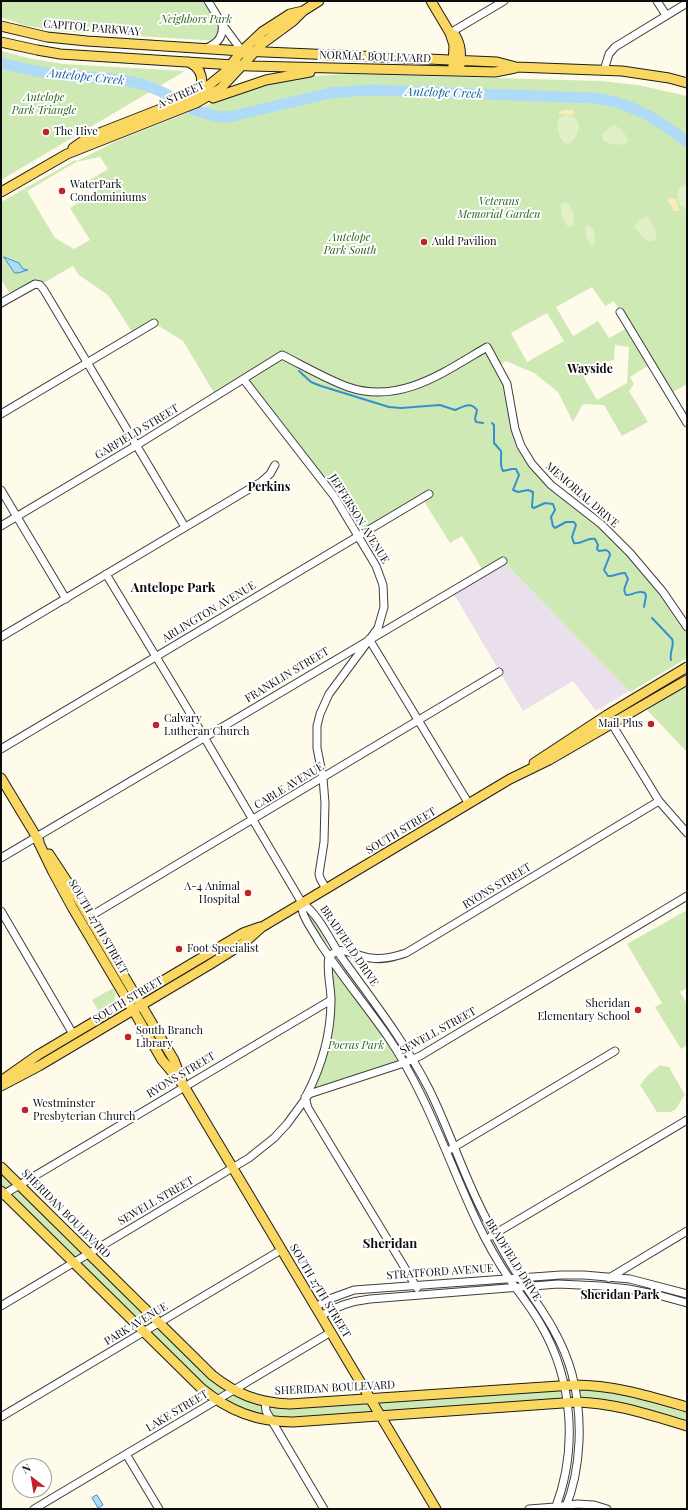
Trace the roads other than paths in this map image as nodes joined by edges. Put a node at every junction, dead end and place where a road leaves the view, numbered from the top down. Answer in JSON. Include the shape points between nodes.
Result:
{"nodes":[{"id":1,"x":208,"y":1,"type":"edge"},
{"id":2,"x":319,"y":1,"type":"edge"},
{"id":3,"x":432,"y":1,"type":"edge"},
{"id":4,"x":504,"y":1,"type":"edge"},
{"id":5,"x":657,"y":1,"type":"edge"},
{"id":6,"x":687,"y":3,"type":"edge"},
{"id":7,"x":303,"y":11,"type":"junction"},
{"id":8,"x":666,"y":15,"type":"junction"},
{"id":9,"x":222,"y":24,"type":"junction"},
{"id":10,"x":1,"y":26,"type":"edge"},
{"id":11,"x":450,"y":33,"type":"junction"},
{"id":12,"x":1,"y":42,"type":"edge"},
{"id":13,"x":206,"y":48,"type":"junction"},
{"id":14,"x":242,"y":51,"type":"junction"},
{"id":15,"x":254,"y":51,"type":"junction"},
{"id":16,"x":457,"y":60,"type":"junction"},
{"id":17,"x":184,"y":61,"type":"junction"},
{"id":18,"x":232,"y":64,"type":"junction"},
{"id":19,"x":242,"y":65,"type":"junction"},
{"id":20,"x":516,"y":67,"type":"junction"},
{"id":21,"x":351,"y":68,"type":"junction"},
{"id":22,"x":604,"y":70,"type":"junction"},
{"id":23,"x":456,"y":71,"type":"junction"},
{"id":24,"x":687,"y":83,"type":"edge"},
{"id":25,"x":195,"y":99,"type":"junction"},
{"id":26,"x":1,"y":192,"type":"edge"},
{"id":27,"x":1,"y":303,"type":"edge"},
{"id":28,"x":620,"y":312,"type":"dead end"},
{"id":29,"x":154,"y":323,"type":"dead end"},
{"id":30,"x":282,"y":355,"type":"joint"},
{"id":31,"x":87,"y":362,"type":"junction"},
{"id":32,"x":244,"y":380,"type":"junction"},
{"id":33,"x":1,"y":414,"type":"edge"},
{"id":34,"x":687,"y":423,"type":"edge"},
{"id":35,"x":137,"y":445,"type":"junction"},
{"id":36,"x":275,"y":465,"type":"dead end"},
{"id":37,"x":1,"y":490,"type":"edge"},
{"id":38,"x":429,"y":494,"type":"dead end"},
{"id":39,"x":17,"y":516,"type":"junction"},
{"id":40,"x":1,"y":526,"type":"edge"},
{"id":41,"x":185,"y":527,"type":"junction"},
{"id":42,"x":358,"y":536,"type":"junction"},
{"id":43,"x":503,"y":561,"type":"dead end"},
{"id":44,"x":106,"y":574,"type":"junction"},
{"id":45,"x":66,"y":599,"type":"junction"},
{"id":46,"x":687,"y":627,"type":"edge"},
{"id":47,"x":1,"y":637,"type":"edge"},
{"id":48,"x":369,"y":639,"type":"junction"},
{"id":49,"x":156,"y":657,"type":"junction"},
{"id":50,"x":687,"y":667,"type":"edge"},
{"id":51,"x":499,"y":672,"type":"dead end"},
{"id":52,"x":687,"y":680,"type":"edge"},
{"id":53,"x":607,"y":715,"type":"junction"},
{"id":54,"x":419,"y":720,"type":"junction"},
{"id":55,"x":612,"y":724,"type":"junction"},
{"id":56,"x":204,"y":738,"type":"junction"},
{"id":57,"x":1,"y":749,"type":"edge"},
{"id":58,"x":1,"y":778,"type":"edge"},
{"id":59,"x":323,"y":778,"type":"junction"},
{"id":60,"x":510,"y":780,"type":"junction"},
{"id":61,"x":659,"y":801,"type":"junction"},
{"id":62,"x":470,"y":804,"type":"junction"},
{"id":63,"x":253,"y":820,"type":"junction"},
{"id":64,"x":687,"y":833,"type":"edge"},
{"id":65,"x":36,"y":837,"type":"junction"},
{"id":66,"x":1,"y":858,"type":"edge"},
{"id":67,"x":326,"y":889,"type":"junction"},
{"id":68,"x":687,"y":896,"type":"edge"},
{"id":69,"x":302,"y":903,"type":"junction"},
{"id":70,"x":1,"y":911,"type":"edge"},
{"id":71,"x":89,"y":917,"type":"junction"},
{"id":72,"x":262,"y":927,"type":"junction"},
{"id":73,"x":337,"y":951,"type":"junction"},
{"id":74,"x":329,"y":956,"type":"junction"},
{"id":75,"x":136,"y":997,"type":"junction"},
{"id":76,"x":331,"y":1000,"type":"junction"},
{"id":77,"x":128,"y":1002,"type":"junction"},
{"id":78,"x":142,"y":1005,"type":"junction"},
{"id":79,"x":133,"y":1011,"type":"junction"},
{"id":80,"x":73,"y":1034,"type":"junction"},
{"id":81,"x":615,"y":1051,"type":"dead end"},
{"id":82,"x":413,"y":1060,"type":"junction"},
{"id":83,"x":404,"y":1063,"type":"junction"},
{"id":84,"x":1,"y":1081,"type":"edge"},
{"id":85,"x":1,"y":1086,"type":"edge"},
{"id":86,"x":184,"y":1086,"type":"junction"},
{"id":87,"x":305,"y":1097,"type":"junction"},
{"id":88,"x":687,"y":1120,"type":"edge"},
{"id":89,"x":454,"y":1147,"type":"junction"},
{"id":90,"x":446,"y":1152,"type":"junction"},
{"id":91,"x":1,"y":1167,"type":"edge"},
{"id":92,"x":233,"y":1168,"type":"junction"},
{"id":93,"x":19,"y":1185,"type":"junction"},
{"id":94,"x":2,"y":1193,"type":"edge"},
{"id":95,"x":687,"y":1231,"type":"edge"},
{"id":96,"x":494,"y":1235,"type":"junction"},
{"id":97,"x":486,"y":1240,"type":"junction"},
{"id":98,"x":281,"y":1250,"type":"junction"},
{"id":99,"x":89,"y":1254,"type":"junction"},
{"id":100,"x":74,"y":1263,"type":"junction"},
{"id":101,"x":520,"y":1277,"type":"junction"},
{"id":102,"x":611,"y":1277,"type":"junction"},
{"id":103,"x":509,"y":1278,"type":"junction"},
{"id":104,"x":415,"y":1285,"type":"junction"},
{"id":105,"x":526,"y":1286,"type":"junction"},
{"id":106,"x":600,"y":1286,"type":"junction"},
{"id":107,"x":515,"y":1287,"type":"junction"},
{"id":108,"x":419,"y":1294,"type":"junction"},
{"id":109,"x":687,"y":1294,"type":"edge"},
{"id":110,"x":687,"y":1303,"type":"edge"},
{"id":111,"x":1,"y":1306,"type":"edge"},
{"id":112,"x":315,"y":1307,"type":"junction"},
{"id":113,"x":321,"y":1316,"type":"junction"},
{"id":114,"x":159,"y":1323,"type":"junction"},
{"id":115,"x":144,"y":1332,"type":"junction"},
{"id":116,"x":331,"y":1332,"type":"junction"},
{"id":117,"x":574,"y":1385,"type":"junction"},
{"id":118,"x":565,"y":1386,"type":"junction"},
{"id":119,"x":233,"y":1390,"type":"junction"},
{"id":120,"x":369,"y":1399,"type":"junction"},
{"id":121,"x":216,"y":1400,"type":"junction"},
{"id":122,"x":265,"y":1402,"type":"junction"},
{"id":123,"x":576,"y":1402,"type":"junction"},
{"id":124,"x":567,"y":1403,"type":"junction"},
{"id":125,"x":687,"y":1407,"type":"edge"},
{"id":126,"x":380,"y":1416,"type":"junction"},
{"id":127,"x":1,"y":1417,"type":"edge"},
{"id":128,"x":271,"y":1421,"type":"junction"},
{"id":129,"x":687,"y":1426,"type":"edge"},
{"id":130,"x":126,"y":1454,"type":"junction"},
{"id":131,"x":566,"y":1507,"type":"edge"},
{"id":132,"x":557,"y":1508,"type":"edge"},
{"id":133,"x":34,"y":1509,"type":"edge"},
{"id":134,"x":159,"y":1509,"type":"edge"},
{"id":135,"x":324,"y":1509,"type":"edge"},
{"id":136,"x":436,"y":1509,"type":"edge"},
{"id":137,"x":529,"y":1509,"type":"edge"},
{"id":138,"x":607,"y":1509,"type":"edge"}],
"edges":[{"from":1,"to":9,"type":"street"},
{"from":2,"to":7,"type":"main road","name":"A STREET"},
{"from":3,"to":11,"type":"main road"},
{"from":4,"to":11,"type":"street"},
{"from":5,"to":8,"type":"street"},
{"from":6,"to":8,"type":"street"},
{"from":7,"to":14,"type":"main road","name":"A STREET","via":[[290,14],[270,26]]},
{"from":7,"to":15,"type":"main road","name":"A STREET","via":[[294,21]]},
{"from":8,"to":22,"type":"street","via":[[613,48],[607,57]]},
{"from":9,"to":13,"type":"street","via":[[219,40]]},
{"from":9,"to":14,"type":"street"},
{"from":10,"to":13,"type":"main road","name":"CAPITOL PARKWAY","via":[[59,39]]},
{"from":11,"to":16,"type":"main road","via":[[459,41],[461,50]]},
{"from":12,"to":17,"type":"main road","via":[[60,54]]},
{"from":13,"to":14,"type":"main road","name":"CAPITOL PARKWAY"},
{"from":14,"to":15,"type":"main road","name":"CAPITOL PARKWAY"},
{"from":14,"to":18,"type":"main road","name":"A STREET"},
{"from":14,"to":19,"type":"street"},
{"from":15,"to":16,"type":"main road","name":"NORMAL BOULEVARD"},
{"from":15,"to":19,"type":"main road","name":"A STREET"},
{"from":16,"to":20,"type":"main road","name":"NORMAL BOULEVARD","via":[[497,62]]},
{"from":16,"to":23,"type":"main road"},
{"from":17,"to":18,"type":"main road"},
{"from":17,"to":25,"type":"main road","via":[[196,66],[201,74],[202,81]]},
{"from":18,"to":19,"type":"main road","name":"NORMAL BOULEVARD"},
{"from":18,"to":25,"type":"main road","name":"A STREET"},
{"from":19,"to":21,"type":"main road","name":"NORMAL BOULEVARD"},
{"from":19,"to":25,"type":"main road","name":"A STREET","via":[[220,89]]},
{"from":20,"to":22,"type":"main road","name":"NORMAL BOULEVARD"},
{"from":20,"to":23,"type":"main road","name":"NORMAL BOULEVARD","via":[[495,72]]},
{"from":21,"to":23,"type":"main road","name":"NORMAL BOULEVARD"},
{"from":21,"to":25,"type":"main road","via":[[278,77]]},
{"from":22,"to":24,"type":"main road","name":"NORMAL BOULEVARD","via":[[669,78]]},
{"from":25,"to":26,"type":"main road","name":"A STREET","via":[[91,137]]},
{"from":27,"to":31,"type":"street","via":[[31,285],[40,285]]},
{"from":28,"to":34,"type":"street"},
{"from":29,"to":31,"type":"street"},
{"from":30,"to":32,"type":"street","name":"GARFIELD STREET"},
{"from":30,"to":46,"type":"street","name":"MEMORIAL DRIVE","via":[[349,387],[382,392],[403,390],[430,380],[487,347],[506,381],[515,428],[521,446],[532,464],[551,485],[601,524],[630,553],[664,592]]},
{"from":31,"to":33,"type":"street"},
{"from":31,"to":35,"type":"street"},
{"from":32,"to":35,"type":"street","name":"GARFIELD STREET"},
{"from":32,"to":42,"type":"street","name":"JEFFERSON AVENUE","via":[[334,496]]},
{"from":35,"to":39,"type":"street","name":"GARFIELD STREET"},
{"from":35,"to":41,"type":"street"},
{"from":36,"to":41,"type":"street","via":[[270,474],[260,482]]},
{"from":37,"to":39,"type":"street"},
{"from":38,"to":42,"type":"street","name":"ARLINGTON AVENUE"},
{"from":39,"to":40,"type":"street","name":"GARFIELD STREET"},
{"from":39,"to":45,"type":"street"},
{"from":41,"to":44,"type":"street"},
{"from":42,"to":48,"type":"street","name":"JEFFERSON AVENUE","via":[[376,566],[383,585],[381,618],[375,633]]},
{"from":42,"to":49,"type":"street","name":"ARLINGTON AVENUE"},
{"from":43,"to":48,"type":"street","name":"FRANKLIN STREET"},
{"from":44,"to":45,"type":"street"},
{"from":44,"to":49,"type":"street"},
{"from":45,"to":47,"type":"street"},
{"from":48,"to":54,"type":"street"},
{"from":48,"to":56,"type":"street","name":"FRANKLIN STREET"},
{"from":48,"to":59,"type":"street","name":"JEFFERSON AVENUE","via":[[329,694],[320,714],[316,738]]},
{"from":49,"to":56,"type":"street"},
{"from":49,"to":57,"type":"street","name":"ARLINGTON AVENUE"},
{"from":50,"to":53,"type":"main road","name":"SOUTH STREET"},
{"from":51,"to":54,"type":"street","name":"CABLE AVENUE"},
{"from":52,"to":55,"type":"main road","name":"SOUTH STREET"},
{"from":53,"to":55,"type":"street"},
{"from":53,"to":60,"type":"main road","name":"SOUTH STREET"},
{"from":54,"to":59,"type":"street","name":"CABLE AVENUE"},
{"from":54,"to":62,"type":"street"},
{"from":55,"to":60,"type":"main road","name":"SOUTH STREET"},
{"from":55,"to":61,"type":"street"},
{"from":56,"to":63,"type":"street"},
{"from":56,"to":65,"type":"street","name":"FRANKLIN STREET"},
{"from":58,"to":65,"type":"main road","name":"SOUTH 27TH STREET"},
{"from":59,"to":63,"type":"street","name":"CABLE AVENUE"},
{"from":59,"to":67,"type":"street","name":"JEFFERSON AVENUE","via":[[325,822],[319,874]]},
{"from":60,"to":62,"type":"main road","name":"SOUTH STREET"},
{"from":61,"to":64,"type":"street"},
{"from":61,"to":73,"type":"street","name":"RYONS STREET","via":[[406,953],[380,959]]},
{"from":62,"to":67,"type":"main road","name":"SOUTH STREET"},
{"from":63,"to":69,"type":"street"},
{"from":63,"to":71,"type":"street","name":"CABLE AVENUE"},
{"from":65,"to":66,"type":"street","name":"FRANKLIN STREET"},
{"from":65,"to":71,"type":"main road","name":"SOUTH 27TH STREET"},
{"from":65,"to":77,"type":"main road","name":"SOUTH 27TH STREET","via":[[68,900]]},
{"from":67,"to":69,"type":"main road","name":"SOUTH STREET"},
{"from":68,"to":82,"type":"street","name":"SEWELL STREET"},
{"from":69,"to":72,"type":"main road","name":"SOUTH STREET"},
{"from":69,"to":73,"type":"street","name":"BRADFIELD DRIVE","via":[[310,908]]},
{"from":69,"to":74,"type":"street","name":"BRADFIELD DRIVE","via":[[302,912]]},
{"from":70,"to":80,"type":"street"},
{"from":71,"to":75,"type":"main road","name":"SOUTH 27TH STREET"},
{"from":72,"to":75,"type":"main road","name":"SOUTH STREET","via":[[233,939]]},
{"from":72,"to":78,"type":"main road","name":"SOUTH STREET","via":[[244,943]]},
{"from":73,"to":74,"type":"street"},
{"from":73,"to":82,"type":"street","name":"BRADFIELD DRIVE","via":[[389,1022]]},
{"from":74,"to":76,"type":"street"},
{"from":74,"to":83,"type":"street","name":"BRADFIELD DRIVE","via":[[375,1018]]},
{"from":75,"to":77,"type":"main road","name":"SOUTH STREET"},
{"from":75,"to":78,"type":"main road","name":"SOUTH 27TH STREET"},
{"from":76,"to":86,"type":"street","name":"RYONS STREET"},
{"from":76,"to":87,"type":"street","via":[[325,1050]]},
{"from":77,"to":79,"type":"main road","name":"SOUTH 27TH STREET"},
{"from":77,"to":80,"type":"main road","name":"SOUTH STREET"},
{"from":78,"to":79,"type":"main road","name":"SOUTH STREET"},
{"from":78,"to":86,"type":"main road","name":"SOUTH 27TH STREET","via":[[174,1060]]},
{"from":79,"to":85,"type":"main road","name":"SOUTH STREET"},
{"from":79,"to":86,"type":"main road","name":"SOUTH 27TH STREET","via":[[162,1060]]},
{"from":80,"to":84,"type":"main road","name":"SOUTH STREET"},
{"from":81,"to":89,"type":"street"},
{"from":82,"to":83,"type":"street","name":"SEWELL STREET"},
{"from":82,"to":89,"type":"street","name":"BRADFIELD DRIVE","via":[[436,1104]]},
{"from":83,"to":87,"type":"street","name":"SEWELL STREET","via":[[313,1092]]},
{"from":83,"to":90,"type":"street","name":"BRADFIELD DRIVE","via":[[421,1094]]},
{"from":86,"to":92,"type":"main road","name":"SOUTH 27TH STREET"},
{"from":86,"to":93,"type":"street","name":"RYONS STREET"},
{"from":87,"to":92,"type":"street","name":"SEWELL STREET","via":[[274,1138]]},
{"from":87,"to":104,"type":"street","via":[[308,1108]]},
{"from":88,"to":96,"type":"street"},
{"from":89,"to":90,"type":"street"},
{"from":89,"to":96,"type":"street","name":"BRADFIELD DRIVE"},
{"from":90,"to":97,"type":"street","name":"BRADFIELD DRIVE"},
{"from":91,"to":93,"type":"main road","name":"SHERIDAN BOULEVARD"},
{"from":92,"to":98,"type":"main road","name":"SOUTH 27TH STREET"},
{"from":92,"to":99,"type":"street","name":"SEWELL STREET"},
{"from":93,"to":94,"type":"street","name":"RYONS STREET"},
{"from":93,"to":99,"type":"main road","name":"SHERIDAN BOULEVARD"},
{"from":94,"to":100,"type":"main road"},
{"from":95,"to":102,"type":"street"},
{"from":96,"to":97,"type":"street"},
{"from":96,"to":101,"type":"street","name":"BRADFIELD DRIVE"},
{"from":97,"to":103,"type":"street","name":"BRADFIELD DRIVE"},
{"from":98,"to":112,"type":"main road","name":"SOUTH 27TH STREET"},
{"from":98,"to":114,"type":"street","name":"PARK AVENUE"},
{"from":99,"to":100,"type":"street","name":"SEWELL STREET"},
{"from":99,"to":114,"type":"main road","name":"SHERIDAN BOULEVARD"},
{"from":100,"to":111,"type":"street","name":"SEWELL STREET"},
{"from":100,"to":115,"type":"main road"},
{"from":101,"to":102,"type":"street","name":"STRATFORD AVENUE"},
{"from":101,"to":103,"type":"street","name":"STRATFORD AVENUE"},
{"from":101,"to":105,"type":"street","name":"BRADFIELD DRIVE"},
{"from":102,"to":106,"type":"street"},
{"from":102,"to":109,"type":"street","name":"STRATFORD AVENUE","via":[[630,1279]]},
{"from":103,"to":104,"type":"street","name":"STRATFORD AVENUE"},
{"from":103,"to":107,"type":"street","name":"BRADFIELD DRIVE"},
{"from":104,"to":108,"type":"street"},
{"from":104,"to":112,"type":"street","name":"STRATFORD AVENUE","via":[[354,1290]]},
{"from":105,"to":106,"type":"street","name":"STRATFORD AVENUE"},
{"from":105,"to":107,"type":"street","name":"STRATFORD AVENUE"},
{"from":105,"to":117,"type":"street","name":"BRADFIELD DRIVE","via":[[546,1314],[558,1337]]},
{"from":106,"to":110,"type":"street","name":"STRATFORD AVENUE","via":[[642,1291]]},
{"from":107,"to":108,"type":"street","name":"STRATFORD AVENUE"},
{"from":107,"to":118,"type":"street","name":"BRADFIELD DRIVE","via":[[535,1314],[547,1337]]},
{"from":108,"to":113,"type":"street","name":"STRATFORD AVENUE","via":[[357,1300]]},
{"from":112,"to":113,"type":"main road","name":"SOUTH 27TH STREET"},
{"from":113,"to":116,"type":"main road","name":"SOUTH 27TH STREET"},
{"from":114,"to":115,"type":"street","name":"PARK AVENUE"},
{"from":114,"to":119,"type":"main road","name":"SHERIDAN BOULEVARD","via":[[212,1375]]},
{"from":115,"to":121,"type":"main road"},
{"from":115,"to":127,"type":"street","name":"PARK AVENUE"},
{"from":116,"to":119,"type":"street","name":"LAKE STREET"},
{"from":116,"to":120,"type":"main road","name":"SOUTH 27TH STREET"},
{"from":117,"to":118,"type":"main road","name":"SHERIDAN BOULEVARD"},
{"from":117,"to":123,"type":"street","name":"BRADFIELD DRIVE"},
{"from":117,"to":125,"type":"main road","name":"SHERIDAN BOULEVARD","via":[[593,1385],[636,1392]]},
{"from":118,"to":120,"type":"main road","name":"SHERIDAN BOULEVARD"},
{"from":118,"to":124,"type":"street","name":"BRADFIELD DRIVE"},
{"from":119,"to":121,"type":"street","name":"LAKE STREET"},
{"from":119,"to":122,"type":"main road","name":"SHERIDAN BOULEVARD"},
{"from":120,"to":122,"type":"main road","name":"SHERIDAN BOULEVARD","via":[[290,1404]]},
{"from":120,"to":126,"type":"main road","name":"SOUTH 27TH STREET"},
{"from":121,"to":128,"type":"main road","via":[[247,1415]]},
{"from":121,"to":130,"type":"street","name":"LAKE STREET"},
{"from":122,"to":128,"type":"street"},
{"from":123,"to":124,"type":"main road"},
{"from":123,"to":129,"type":"main road","via":[[608,1404]]},
{"from":123,"to":131,"type":"street","name":"BRADFIELD DRIVE","via":[[578,1455]]},
{"from":124,"to":126,"type":"main road"},
{"from":124,"to":132,"type":"street","name":"BRADFIELD DRIVE","via":[[569,1447]]},
{"from":126,"to":128,"type":"main road","via":[[293,1422]]},
{"from":126,"to":136,"type":"main road","name":"SOUTH 27TH STREET"},
{"from":128,"to":135,"type":"street"},
{"from":130,"to":133,"type":"street","name":"LAKE STREET"},
{"from":130,"to":134,"type":"street"},
{"from":131,"to":132,"type":"street"},
{"from":131,"to":138,"type":"street","via":[[585,1504]]},
{"from":132,"to":137,"type":"street"}]}
